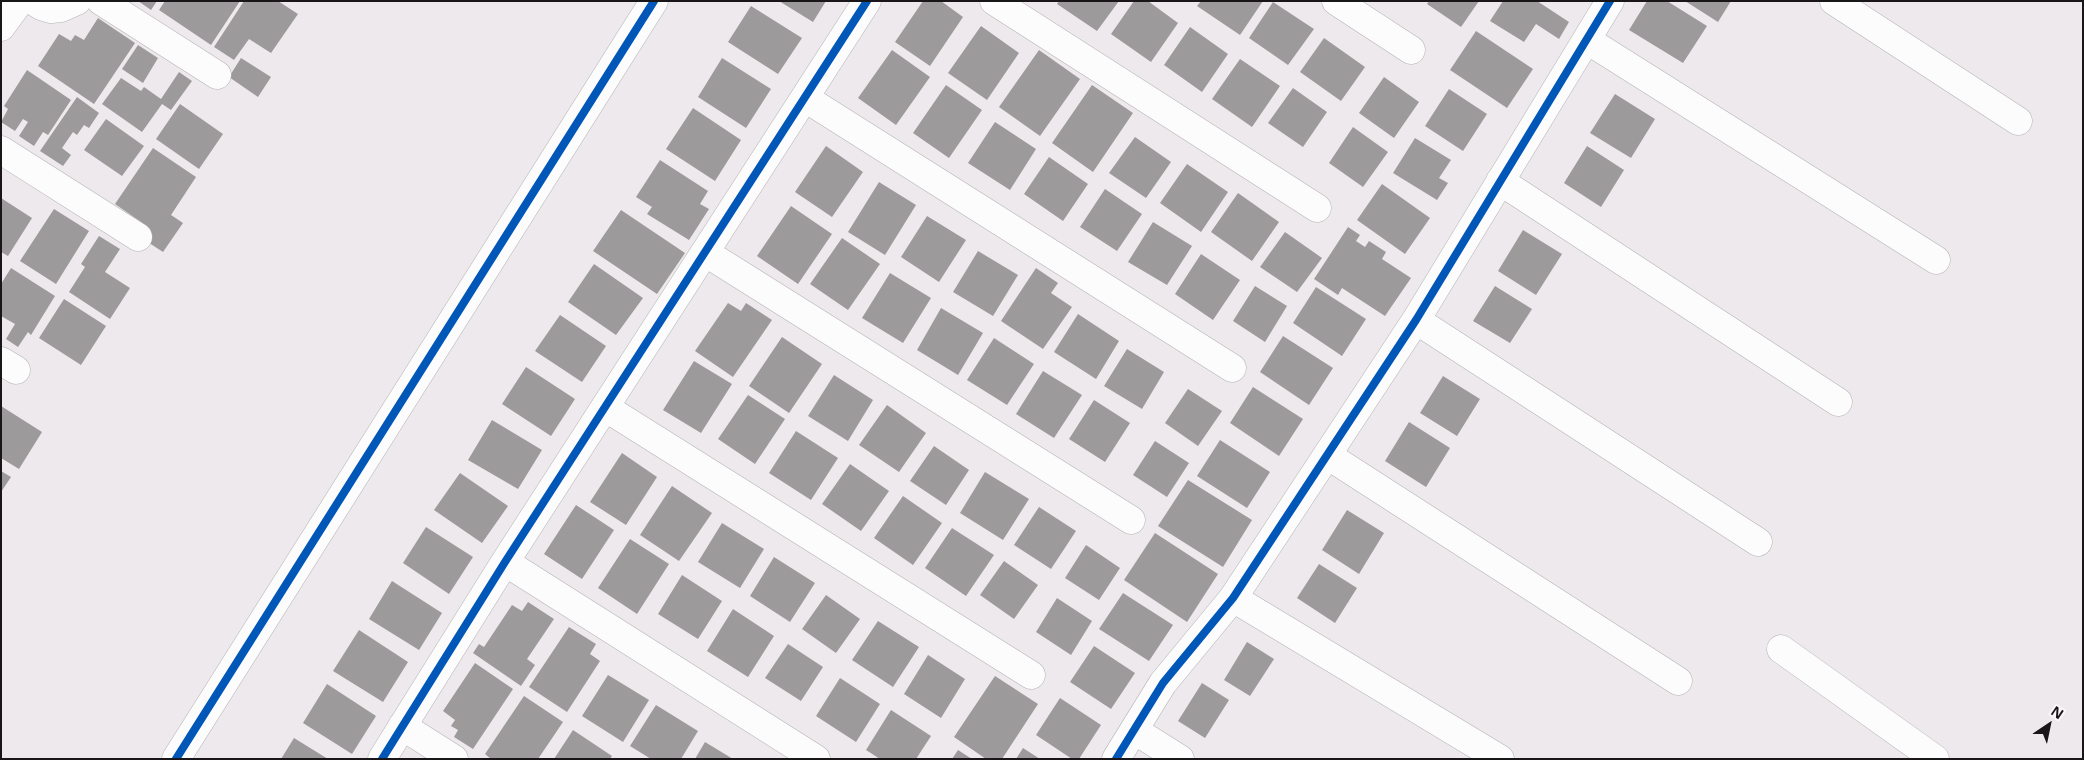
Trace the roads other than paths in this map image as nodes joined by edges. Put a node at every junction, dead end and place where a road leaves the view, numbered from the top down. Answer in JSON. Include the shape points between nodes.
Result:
{"nodes":[{"id":1,"x":20,"y":1,"type":"edge"},
{"id":2,"x":33,"y":1,"type":"edge"},
{"id":3,"x":77,"y":1,"type":"edge"},
{"id":4,"x":101,"y":1,"type":"edge"},
{"id":5,"x":654,"y":1,"type":"edge"},
{"id":6,"x":867,"y":1,"type":"edge"},
{"id":7,"x":994,"y":1,"type":"edge"},
{"id":8,"x":1336,"y":1,"type":"edge"},
{"id":9,"x":1610,"y":1,"type":"edge"},
{"id":10,"x":1834,"y":1,"type":"edge"},
{"id":11,"x":1,"y":27,"type":"edge"},
{"id":12,"x":1587,"y":40,"type":"junction"},
{"id":13,"x":1411,"y":50,"type":"dead end"},
{"id":14,"x":217,"y":74,"type":"dead end"},
{"id":15,"x":805,"y":98,"type":"junction"},
{"id":16,"x":2018,"y":121,"type":"dead end"},
{"id":17,"x":1,"y":150,"type":"edge"},
{"id":18,"x":1500,"y":182,"type":"junction"},
{"id":19,"x":1316,"y":208,"type":"dead end"},
{"id":20,"x":138,"y":237,"type":"dead end"},
{"id":21,"x":706,"y":252,"type":"junction"},
{"id":22,"x":1936,"y":260,"type":"dead end"},
{"id":23,"x":1416,"y":320,"type":"junction"},
{"id":24,"x":1232,"y":368,"type":"dead end"},
{"id":25,"x":1838,"y":402,"type":"dead end"},
{"id":26,"x":606,"y":408,"type":"junction"},
{"id":27,"x":1327,"y":455,"type":"junction"},
{"id":28,"x":1131,"y":520,"type":"dead end"},
{"id":29,"x":1758,"y":542,"type":"dead end"},
{"id":30,"x":505,"y":562,"type":"junction"},
{"id":31,"x":1233,"y":598,"type":"junction"},
{"id":32,"x":1781,"y":649,"type":"dead end"},
{"id":33,"x":1031,"y":676,"type":"dead end"},
{"id":34,"x":1678,"y":681,"type":"dead end"},
{"id":35,"x":402,"y":726,"type":"junction"},
{"id":36,"x":1134,"y":730,"type":"junction"},
{"id":37,"x":176,"y":759,"type":"edge"},
{"id":38,"x":382,"y":759,"type":"edge"},
{"id":39,"x":454,"y":759,"type":"edge"},
{"id":40,"x":816,"y":759,"type":"edge"},
{"id":41,"x":1116,"y":759,"type":"edge"},
{"id":42,"x":1180,"y":759,"type":"edge"},
{"id":43,"x":1500,"y":759,"type":"edge"},
{"id":44,"x":1935,"y":759,"type":"edge"}],
"edges":[{"from":1,"to":11,"type":"street"},
{"from":2,"to":3,"type":"street","via":[[41,6],[62,8]]},
{"from":4,"to":14,"type":"street"},
{"from":5,"to":37,"type":"street"},
{"from":6,"to":15,"type":"street"},
{"from":7,"to":19,"type":"street"},
{"from":8,"to":13,"type":"street"},
{"from":9,"to":12,"type":"street"},
{"from":10,"to":16,"type":"street"},
{"from":12,"to":18,"type":"street"},
{"from":12,"to":22,"type":"street"},
{"from":15,"to":21,"type":"street"},
{"from":15,"to":24,"type":"street"},
{"from":17,"to":20,"type":"street"},
{"from":18,"to":23,"type":"street"},
{"from":18,"to":25,"type":"street"},
{"from":21,"to":26,"type":"street"},
{"from":21,"to":28,"type":"street"},
{"from":23,"to":27,"type":"street"},
{"from":23,"to":29,"type":"street"},
{"from":26,"to":30,"type":"street"},
{"from":26,"to":33,"type":"street"},
{"from":27,"to":31,"type":"street"},
{"from":27,"to":34,"type":"street"},
{"from":30,"to":35,"type":"street"},
{"from":30,"to":40,"type":"street"},
{"from":31,"to":36,"type":"street","via":[[1163,683]]},
{"from":31,"to":43,"type":"street"},
{"from":32,"to":44,"type":"street"},
{"from":35,"to":38,"type":"street"},
{"from":35,"to":39,"type":"street"},
{"from":36,"to":41,"type":"street"},
{"from":36,"to":42,"type":"street"}]}
